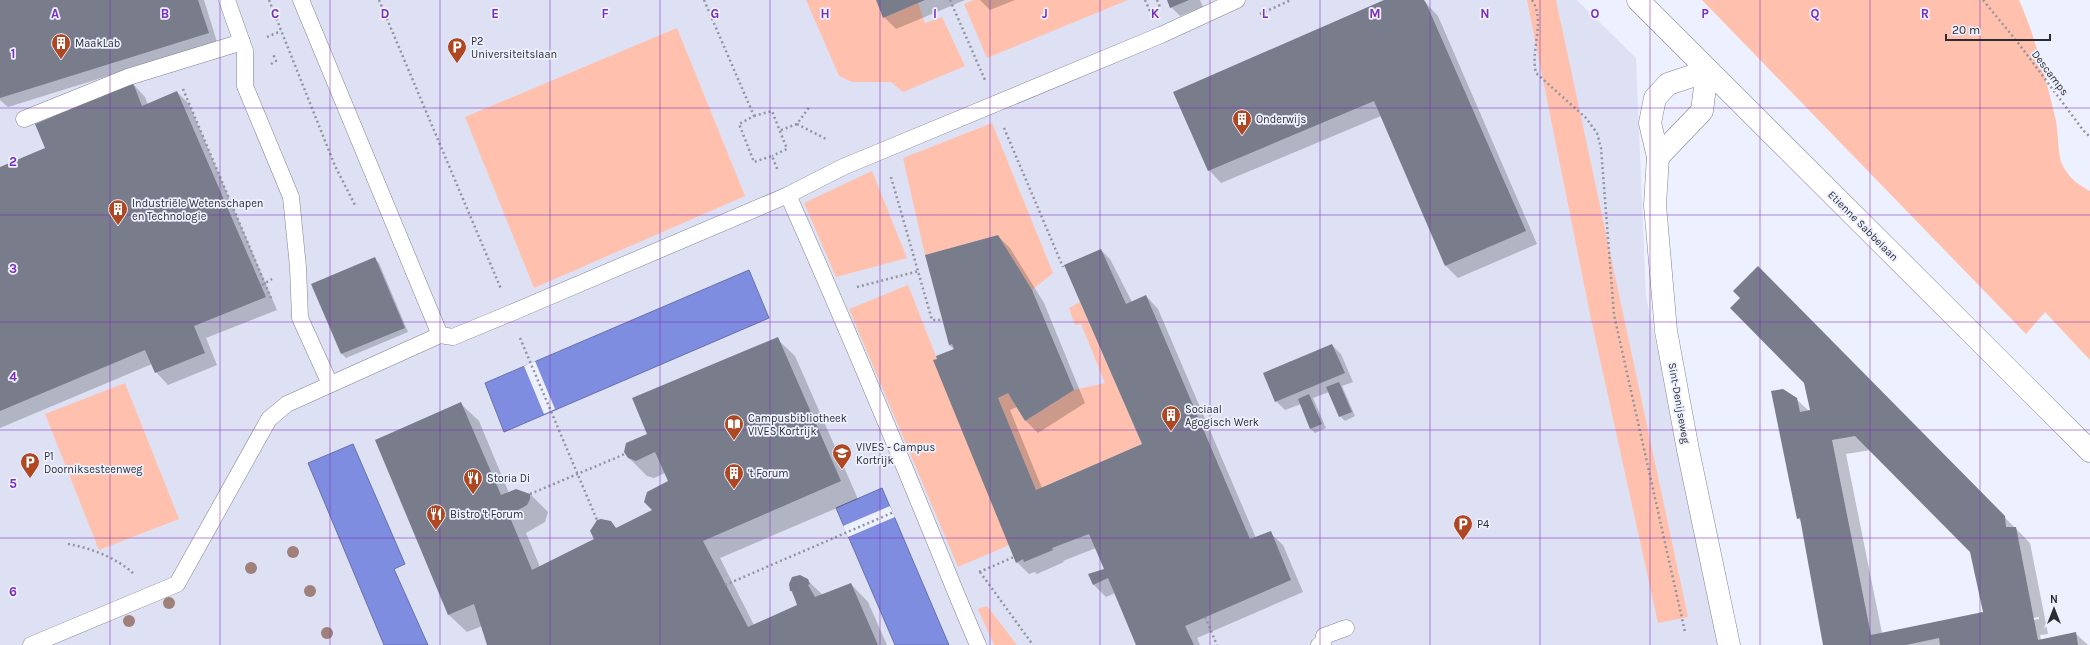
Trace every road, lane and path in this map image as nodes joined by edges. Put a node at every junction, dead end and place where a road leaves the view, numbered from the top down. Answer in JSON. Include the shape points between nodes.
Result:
{"nodes":[{"id":1,"x":228,"y":0,"type":"edge"},
{"id":2,"x":301,"y":0,"type":"edge"},
{"id":3,"x":379,"y":0,"type":"edge"},
{"id":4,"x":704,"y":0,"type":"edge"},
{"id":5,"x":950,"y":0,"type":"edge"},
{"id":6,"x":1237,"y":0,"type":"edge"},
{"id":7,"x":1532,"y":0,"type":"edge"},
{"id":8,"x":1638,"y":0,"type":"edge"},
{"id":9,"x":1983,"y":0,"type":"edge"},
{"id":10,"x":242,"y":42,"type":"junction"},
{"id":11,"x":1707,"y":70,"type":"junction"},
{"id":12,"x":181,"y":84,"type":"dead end"},
{"id":13,"x":995,"y":105,"type":"junction"},
{"id":14,"x":810,"y":106,"type":"dead end"},
{"id":15,"x":754,"y":116,"type":"junction"},
{"id":16,"x":24,"y":119,"type":"dead end"},
{"id":17,"x":797,"y":124,"type":"junction"},
{"id":18,"x":781,"y":130,"type":"junction"},
{"id":19,"x":2090,"y":136,"type":"edge"},
{"id":20,"x":828,"y":140,"type":"dead end"},
{"id":21,"x":883,"y":151,"type":"junction"},
{"id":22,"x":772,"y":156,"type":"junction"},
{"id":23,"x":1658,"y":157,"type":"junction"},
{"id":24,"x":788,"y":195,"type":"junction"},
{"id":25,"x":1063,"y":267,"type":"dead end"},
{"id":26,"x":919,"y":271,"type":"junction"},
{"id":27,"x":831,"y":293,"type":"junction"},
{"id":28,"x":272,"y":305,"type":"dead end"},
{"id":29,"x":511,"y":313,"type":"junction"},
{"id":30,"x":942,"y":320,"type":"dead end"},
{"id":31,"x":440,"y":335,"type":"junction"},
{"id":32,"x":530,"y":364,"type":"dead end"},
{"id":33,"x":330,"y":384,"type":"junction"},
{"id":34,"x":2090,"y":451,"type":"edge"},
{"id":35,"x":625,"y":454,"type":"dead end"},
{"id":36,"x":577,"y":475,"type":"junction"},
{"id":37,"x":530,"y":494,"type":"dead end"},
{"id":38,"x":893,"y":513,"type":"dead end"},
{"id":39,"x":597,"y":520,"type":"dead end"},
{"id":40,"x":68,"y":544,"type":"dead end"},
{"id":41,"x":1014,"y":558,"type":"dead end"},
{"id":42,"x":980,"y":572,"type":"junction"},
{"id":43,"x":951,"y":584,"type":"junction"},
{"id":44,"x":725,"y":585,"type":"dead end"},
{"id":45,"x":154,"y":593,"type":"junction"},
{"id":46,"x":1205,"y":617,"type":"dead end"},
{"id":47,"x":1346,"y":628,"type":"dead end"},
{"id":48,"x":1685,"y":632,"type":"dead end"},
{"id":49,"x":1322,"y":644,"type":"edge"},
{"id":50,"x":31,"y":645,"type":"edge"},
{"id":51,"x":978,"y":645,"type":"edge"},
{"id":52,"x":1033,"y":645,"type":"edge"},
{"id":53,"x":1217,"y":645,"type":"edge"},
{"id":54,"x":1729,"y":645,"type":"edge"}],
"edges":[{"from":1,"to":10,"type":"lane"},
{"from":2,"to":31,"type":"lane"},
{"from":3,"to":29,"type":"path"},
{"from":4,"to":15,"type":"path"},
{"from":5,"to":13,"type":"path"},
{"from":6,"to":13,"type":"lane"},
{"from":7,"to":48,"type":"path","via":[[1536,6],[1538,24],[1534,65],[1536,73],[1586,118],[1597,133],[1601,148],[1614,315]]},
{"from":8,"to":11,"type":"street","name":"Etienne Sabbelaan"},
{"from":9,"to":19,"type":"path","name":"Descamps"},
{"from":10,"to":16,"type":"lane","via":[[128,78]]},
{"from":10,"to":33,"type":"lane","via":[[245,51],[245,86],[291,197],[300,318]]},
{"from":11,"to":23,"type":"street","via":[[1702,111]]},
{"from":11,"to":23,"type":"street","name":"Sint-Denijseweg","via":[[1668,84],[1655,98],[1650,123]]},
{"from":11,"to":34,"type":"street","name":"Etienne Sabbelaan"},
{"from":12,"to":28,"type":"path","via":[[269,292]]},
{"from":13,"to":21,"type":"lane"},
{"from":13,"to":25,"type":"path"},
{"from":14,"to":17,"type":"path"},
{"from":15,"to":18,"type":"path","via":[[772,111]]},
{"from":15,"to":22,"type":"path","via":[[739,124],[754,162]]},
{"from":17,"to":18,"type":"path"},
{"from":17,"to":20,"type":"path"},
{"from":18,"to":22,"type":"path","via":[[787,149]]},
{"from":21,"to":24,"type":"lane","via":[[843,167]]},
{"from":21,"to":26,"type":"path"},
{"from":22,"to":24,"type":"path"},
{"from":23,"to":54,"type":"street","name":"Sint-Denijseweg","via":[[1655,205],[1666,330]]},
{"from":24,"to":27,"type":"lane"},
{"from":24,"to":29,"type":"lane"},
{"from":26,"to":27,"type":"path"},
{"from":26,"to":30,"type":"path","via":[[932,320]]},
{"from":27,"to":43,"type":"lane"},
{"from":29,"to":31,"type":"lane","via":[[453,337]]},
{"from":31,"to":33,"type":"lane"},
{"from":32,"to":36,"type":"path"},
{"from":33,"to":45,"type":"lane","via":[[287,404],[269,419],[177,584]]},
{"from":35,"to":36,"type":"path"},
{"from":36,"to":37,"type":"path"},
{"from":36,"to":39,"type":"path"},
{"from":38,"to":44,"type":"path"},
{"from":40,"to":45,"type":"path","via":[[88,548],[126,567]]},
{"from":41,"to":42,"type":"path"},
{"from":42,"to":43,"type":"path"},
{"from":42,"to":52,"type":"path"},
{"from":43,"to":51,"type":"lane"},
{"from":45,"to":50,"type":"lane"},
{"from":46,"to":53,"type":"path"},
{"from":47,"to":49,"type":"lane","via":[[1324,636]]}]}
